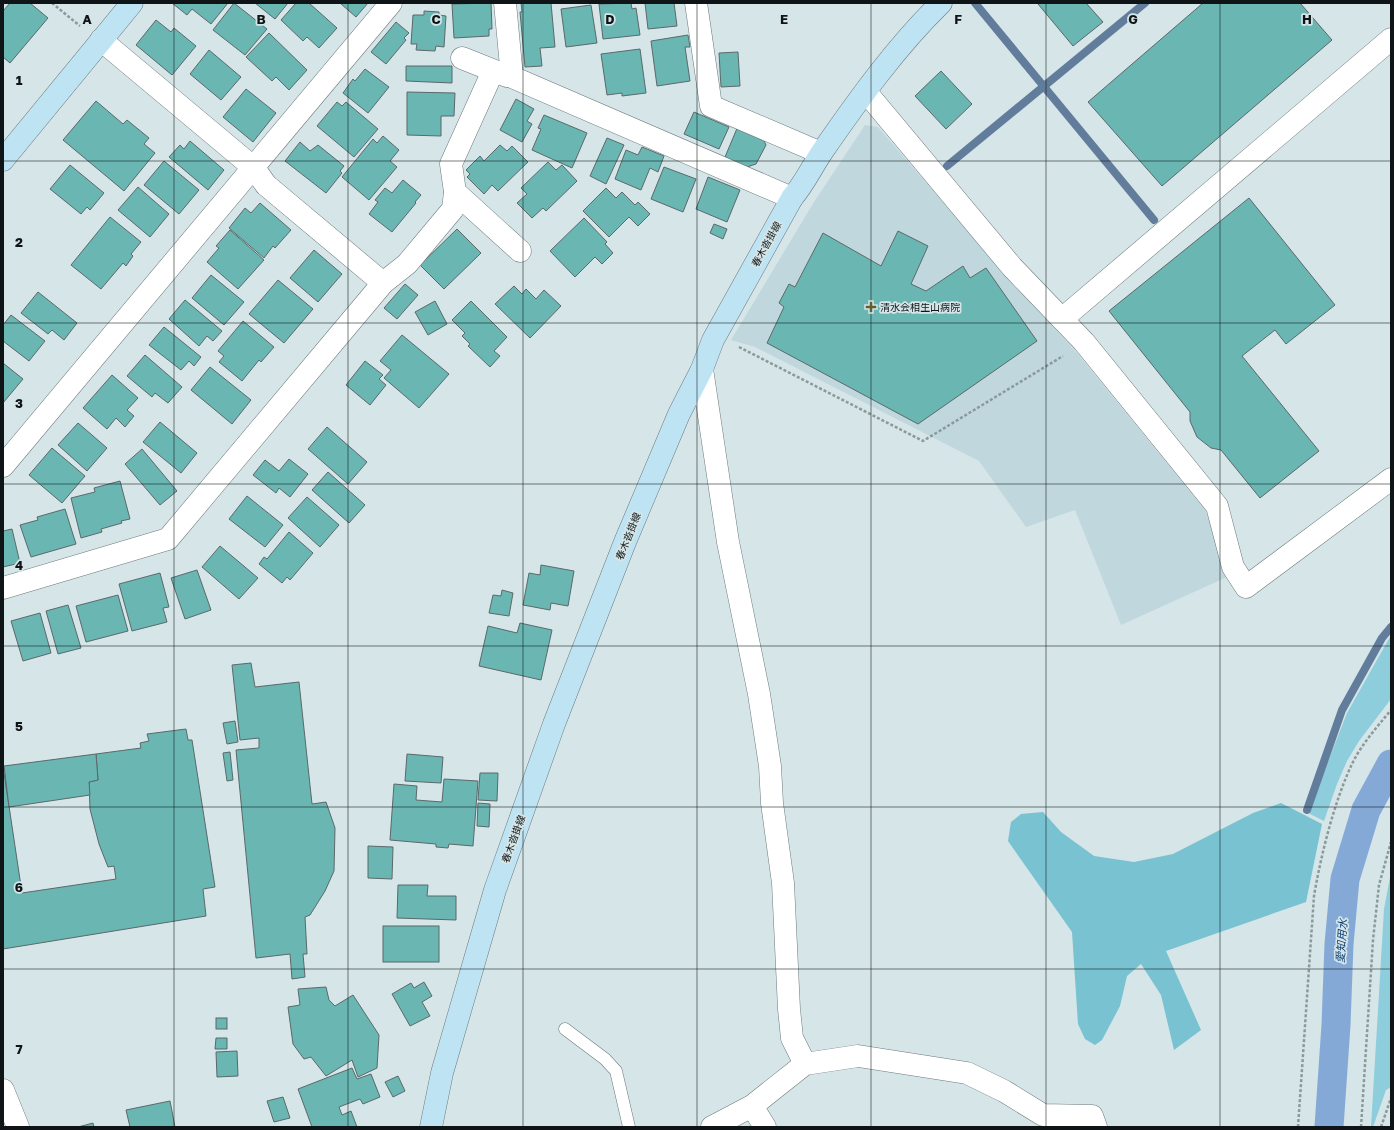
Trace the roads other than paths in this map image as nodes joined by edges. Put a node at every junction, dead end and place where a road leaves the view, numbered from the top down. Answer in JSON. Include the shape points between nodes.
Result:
{"nodes":[{"id":1,"x":132,"y":3,"type":"edge"},
{"id":2,"x":391,"y":3,"type":"edge"},
{"id":3,"x":505,"y":3,"type":"edge"},
{"id":4,"x":696,"y":3,"type":"edge"},
{"id":5,"x":942,"y":3,"type":"edge"},
{"id":6,"x":93,"y":35,"type":"junction"},
{"id":7,"x":1391,"y":39,"type":"edge"},
{"id":8,"x":462,"y":58,"type":"dead end"},
{"id":9,"x":503,"y":74,"type":"junction"},
{"id":10,"x":866,"y":92,"type":"junction"},
{"id":11,"x":822,"y":153,"type":"junction"},
{"id":12,"x":3,"y":160,"type":"edge"},
{"id":13,"x":254,"y":168,"type":"junction"},
{"id":14,"x":455,"y":192,"type":"junction"},
{"id":15,"x":792,"y":198,"type":"junction"},
{"id":16,"x":520,"y":251,"type":"dead end"},
{"id":17,"x":383,"y":283,"type":"junction"},
{"id":18,"x":1062,"y":319,"type":"junction"},
{"id":19,"x":702,"y":369,"type":"junction"},
{"id":20,"x":3,"y":466,"type":"edge"},
{"id":21,"x":1391,"y":479,"type":"edge"},
{"id":22,"x":3,"y":588,"type":"edge"},
{"id":23,"x":565,"y":1029,"type":"dead end"},
{"id":24,"x":805,"y":1064,"type":"junction"},
{"id":25,"x":3,"y":1090,"type":"edge"},
{"id":26,"x":752,"y":1106,"type":"junction"},
{"id":27,"x":18,"y":1127,"type":"edge"},
{"id":28,"x":431,"y":1127,"type":"edge"},
{"id":29,"x":629,"y":1127,"type":"edge"},
{"id":30,"x":712,"y":1127,"type":"edge"},
{"id":31,"x":765,"y":1127,"type":"edge"},
{"id":32,"x":1096,"y":1127,"type":"edge"}],
"edges":[{"from":1,"to":6,"type":"main road"},
{"from":2,"to":13,"type":"street"},
{"from":3,"to":9,"type":"street"},
{"from":4,"to":11,"type":"street","via":[[711,106]]},
{"from":5,"to":10,"type":"main road","name":"春木沓掛線","via":[[917,26]]},
{"from":6,"to":12,"type":"main road"},
{"from":6,"to":13,"type":"street"},
{"from":7,"to":18,"type":"street"},
{"from":8,"to":9,"type":"street"},
{"from":9,"to":14,"type":"street","via":[[451,164]]},
{"from":9,"to":15,"type":"street"},
{"from":10,"to":11,"type":"main road","name":"春木沓掛線"},
{"from":10,"to":18,"type":"street","via":[[1012,267]]},
{"from":11,"to":15,"type":"main road","name":"春木沓掛線","via":[[800,190]]},
{"from":13,"to":17,"type":"street","via":[[266,184]]},
{"from":13,"to":20,"type":"street"},
{"from":14,"to":16,"type":"street"},
{"from":14,"to":17,"type":"street","via":[[453,209],[407,264]]},
{"from":15,"to":19,"type":"main road","name":"春木沓掛線","via":[[713,340]]},
{"from":17,"to":22,"type":"street","via":[[168,539]]},
{"from":18,"to":21,"type":"street","via":[[1084,342],[1217,506],[1233,566],[1246,587]]},
{"from":19,"to":24,"type":"street","via":[[728,542],[759,694],[770,766],[782,883],[792,1038]]},
{"from":19,"to":28,"type":"main road","name":"春木沓掛線","via":[[678,414],[551,732],[495,890],[442,1073]]},
{"from":23,"to":29,"type":"lane","via":[[605,1059],[616,1071]]},
{"from":24,"to":26,"type":"street"},
{"from":24,"to":32,"type":"street","via":[[858,1056],[967,1073],[1004,1091],[1043,1115],[1092,1116]]},
{"from":25,"to":27,"type":"street"},
{"from":26,"to":30,"type":"street"},
{"from":26,"to":31,"type":"street"}]}
